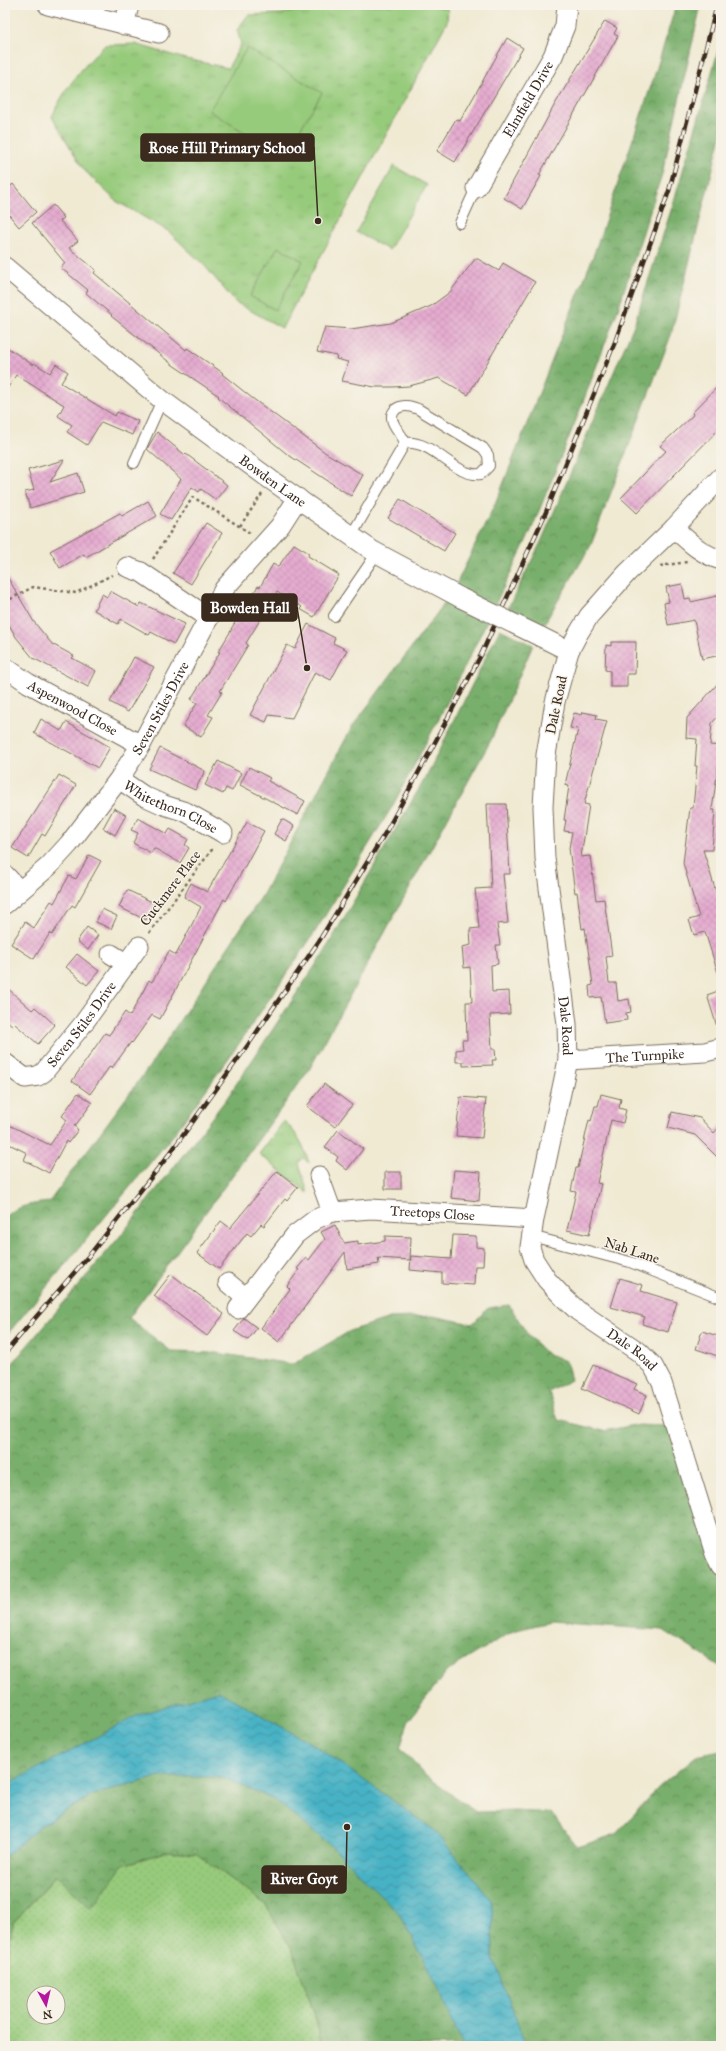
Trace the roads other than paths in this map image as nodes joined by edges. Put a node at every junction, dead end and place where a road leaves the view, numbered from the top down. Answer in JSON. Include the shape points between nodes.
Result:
{"nodes":[{"id":1,"x":48,"y":5,"type":"edge"},
{"id":2,"x":567,"y":5,"type":"edge"},
{"id":3,"x":129,"y":6,"type":"dead end"},
{"id":4,"x":124,"y":25,"type":"junction"},
{"id":5,"x":159,"y":33,"type":"dead end"},
{"id":6,"x":476,"y":188,"type":"joint"},
{"id":7,"x":460,"y":223,"type":"dead end"},
{"id":8,"x":5,"y":267,"type":"edge"},
{"id":9,"x":162,"y":400,"type":"junction"},
{"id":10,"x":403,"y":445,"type":"junction"},
{"id":11,"x":134,"y":463,"type":"dead end"},
{"id":12,"x":721,"y":477,"type":"edge"},
{"id":13,"x":298,"y":498,"type":"junction"},
{"id":14,"x":674,"y":528,"type":"junction"},
{"id":15,"x":351,"y":536,"type":"junction"},
{"id":16,"x":377,"y":554,"type":"junction"},
{"id":17,"x":721,"y":560,"type":"edge"},
{"id":18,"x":134,"y":570,"type":"road end"},
{"id":19,"x":334,"y":616,"type":"dead end"},
{"id":20,"x":209,"y":618,"type":"junction"},
{"id":21,"x":569,"y":651,"type":"junction"},
{"id":22,"x":5,"y":667,"type":"edge"},
{"id":23,"x":142,"y":745,"type":"junction"},
{"id":24,"x":119,"y":779,"type":"junction"},
{"id":25,"x":223,"y":833,"type":"road end"},
{"id":26,"x":5,"y":875,"type":"edge"},
{"id":27,"x":19,"y":890,"type":"junction"},
{"id":28,"x":5,"y":904,"type":"edge"},
{"id":29,"x":139,"y":946,"type":"road end"},
{"id":30,"x":111,"y":954,"type":"dead end"},
{"id":31,"x":127,"y":964,"type":"junction"},
{"id":32,"x":721,"y":1048,"type":"edge"},
{"id":33,"x":568,"y":1060,"type":"junction"},
{"id":34,"x":5,"y":1063,"type":"edge"},
{"id":35,"x":319,"y":1176,"type":"dead end"},
{"id":36,"x":332,"y":1212,"type":"junction"},
{"id":37,"x":533,"y":1228,"type":"junction"},
{"id":38,"x":228,"y":1284,"type":"dead end"},
{"id":39,"x":721,"y":1298,"type":"edge"},
{"id":40,"x":721,"y":1566,"type":"edge"}],
"edges":[{"from":1,"to":4,"type":"street"},
{"from":2,"to":6,"type":"street","name":"Elmfield Drive","via":[[565,26],[553,56]]},
{"from":3,"to":4,"type":"street"},
{"from":4,"to":5,"type":"street"},
{"from":6,"to":7,"type":"lane"},
{"from":8,"to":9,"type":"street","name":"Bowden Lane"},
{"from":9,"to":11,"type":"lane"},
{"from":9,"to":13,"type":"street","name":"Bowden Lane"},
{"from":10,"to":10,"type":"lane","via":[[402,435],[393,425],[392,418],[398,408],[411,406],[483,448],[488,455],[489,466],[481,474],[469,473],[423,446],[412,442]]},
{"from":10,"to":15,"type":"lane"},
{"from":12,"to":14,"type":"street","name":"Dale Road"},
{"from":13,"to":15,"type":"street","name":"Bowden Lane"},
{"from":13,"to":20,"type":"street","name":"Seven Stiles Drive","via":[[280,526],[224,589]]},
{"from":14,"to":17,"type":"street","via":[[697,549]]},
{"from":14,"to":21,"type":"street","name":"Dale Road","via":[[627,573],[589,616]]},
{"from":15,"to":16,"type":"street","name":"Bowden Lane"},
{"from":16,"to":19,"type":"lane"},
{"from":16,"to":21,"type":"street","name":"Bowden Lane","bridge":true},
{"from":18,"to":20,"type":"street"},
{"from":20,"to":23,"type":"street","name":"Seven Stiles Drive"},
{"from":21,"to":33,"type":"street","name":"Dale Road","via":[[555,702],[546,755],[543,807],[545,858],[567,1024]]},
{"from":22,"to":23,"type":"street","name":"Aspenwood Close","via":[[28,683]]},
{"from":23,"to":24,"type":"street","name":"Seven Stiles Drive"},
{"from":24,"to":25,"type":"street","name":"Whitethorn Close","via":[[144,796],[186,812]]},
{"from":24,"to":27,"type":"street","name":"Seven Stiles Drive","via":[[69,844],[49,866]]},
{"from":26,"to":27,"type":"street"},
{"from":27,"to":28,"type":"street","name":"Seven Stiles Drive"},
{"from":29,"to":31,"type":"street","name":"Seven Stiles Drive"},
{"from":30,"to":31,"type":"street"},
{"from":31,"to":34,"type":"street","name":"Seven Stiles Drive","via":[[44,1072],[32,1082]]},
{"from":32,"to":33,"type":"street","name":"The Turnpike","via":[[706,1052]]},
{"from":33,"to":37,"type":"street","name":"Dale Road"},
{"from":35,"to":36,"type":"street"},
{"from":36,"to":37,"type":"street","name":"Treetops Close","via":[[371,1208]]},
{"from":36,"to":38,"type":"street","name":"Treetops Close","via":[[316,1219],[295,1235],[242,1303]]},
{"from":37,"to":39,"type":"lane","name":"Nab Lane"},
{"from":37,"to":40,"type":"street","name":"Dale Road","via":[[530,1247],[534,1260],[547,1280],[578,1311],[639,1352],[653,1366],[662,1383],[715,1554]]}]}
